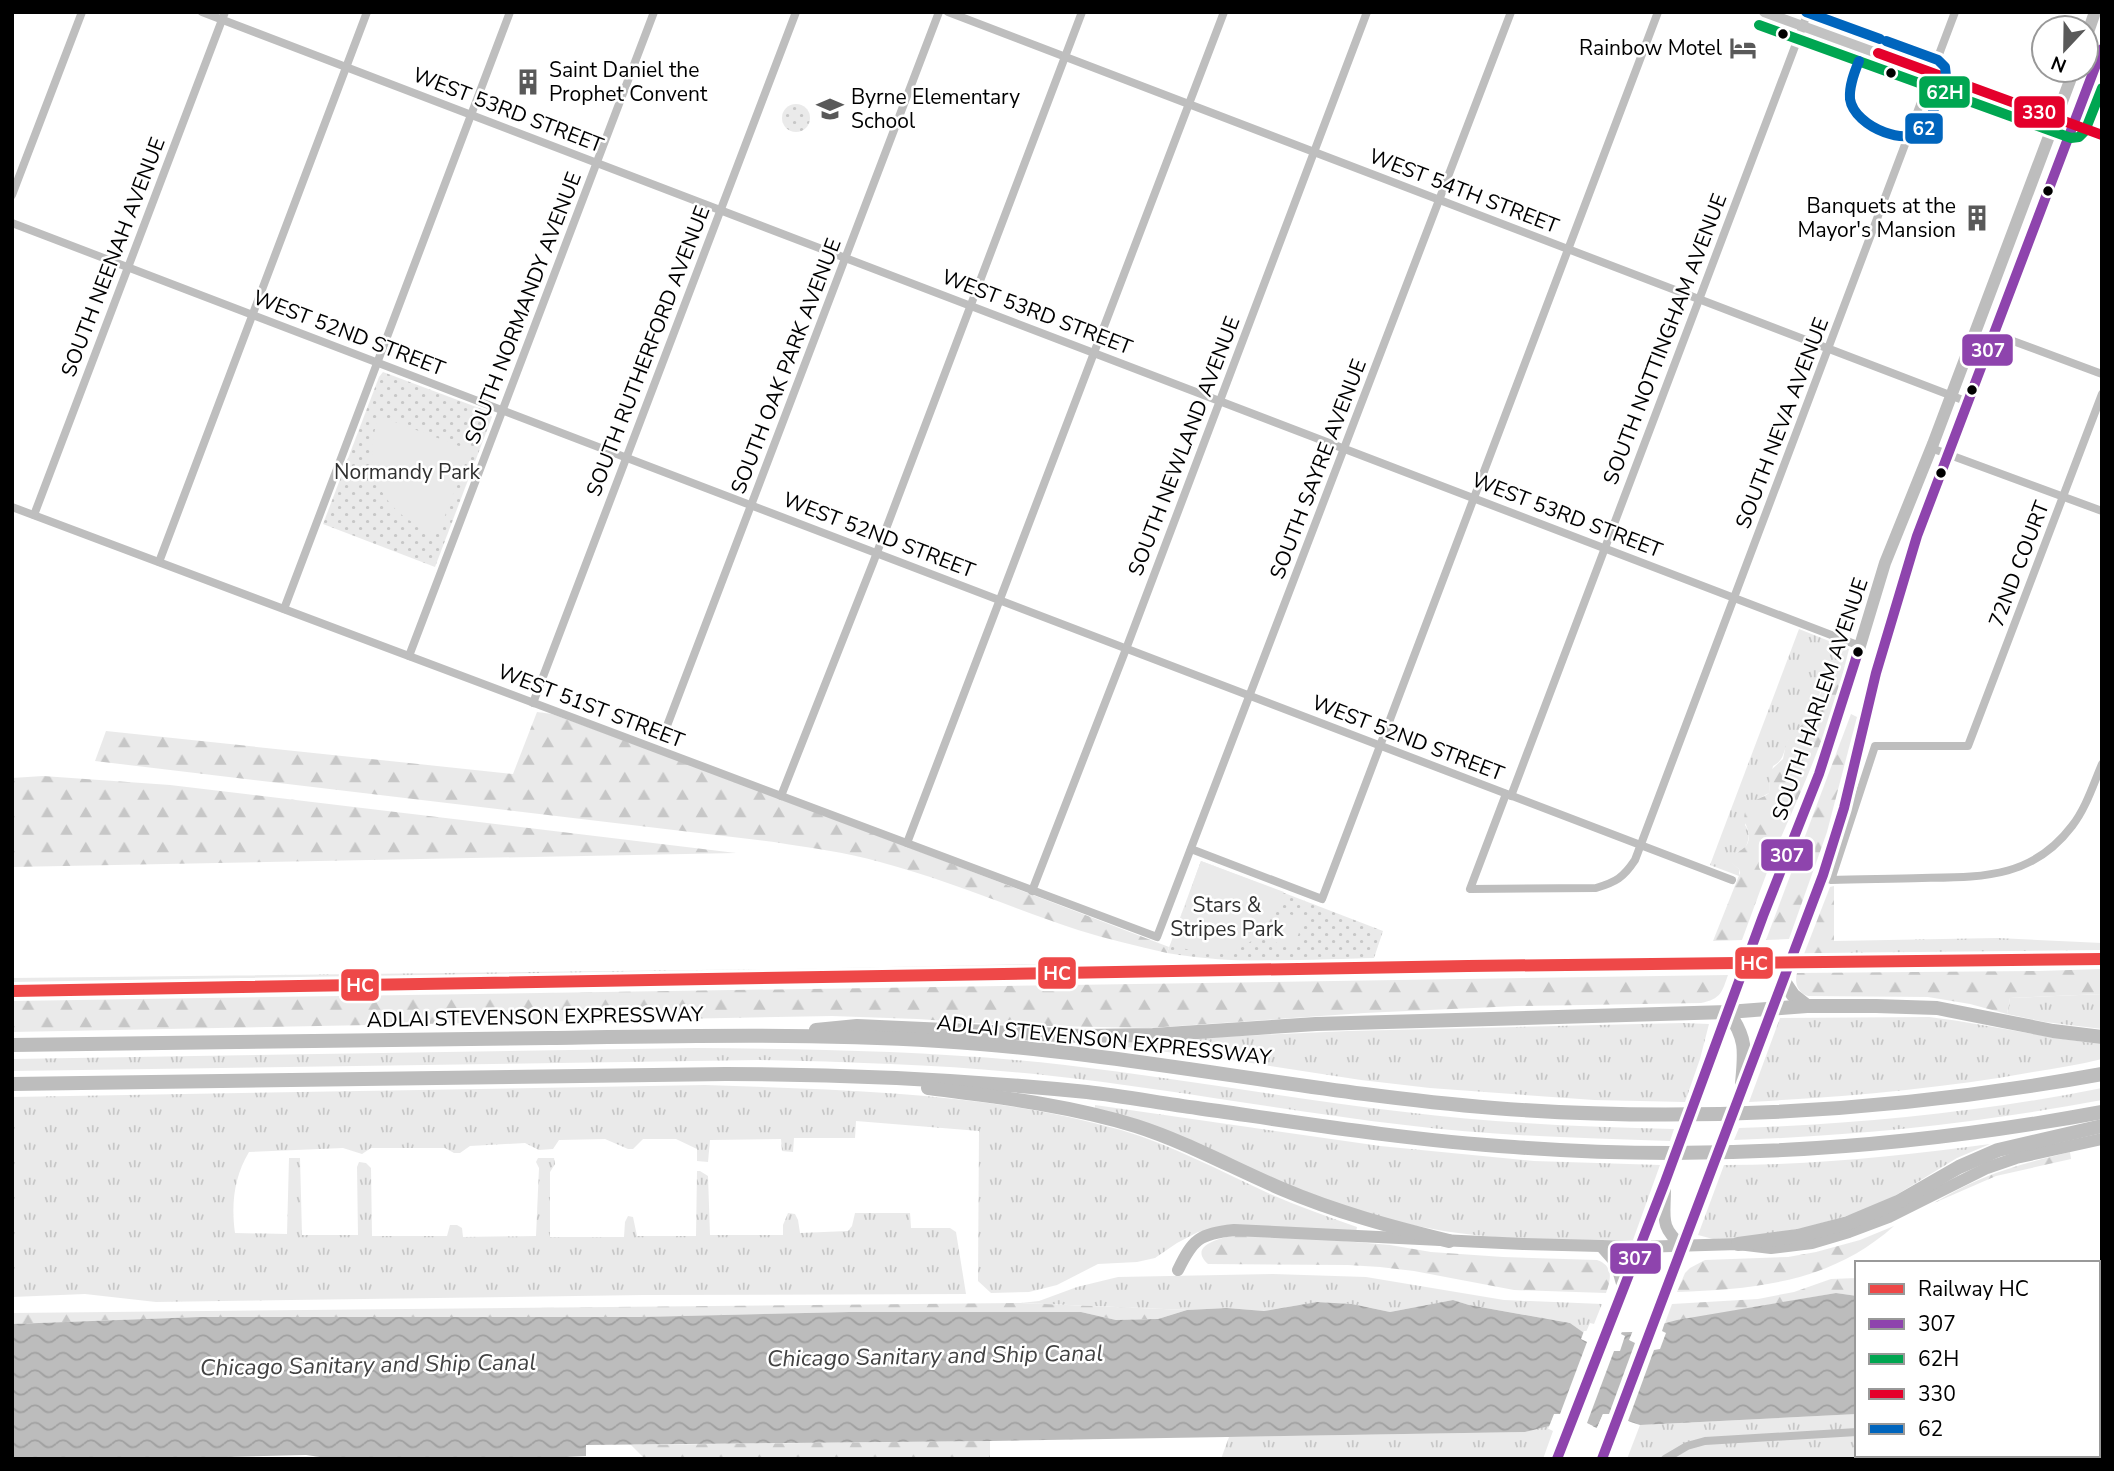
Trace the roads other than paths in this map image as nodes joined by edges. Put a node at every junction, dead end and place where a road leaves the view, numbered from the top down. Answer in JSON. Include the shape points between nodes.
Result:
{"nodes":[{"id":1,"x":82,"y":12,"type":"edge"},
{"id":2,"x":202,"y":12,"type":"edge"},
{"id":3,"x":367,"y":12,"type":"edge"},
{"id":4,"x":510,"y":12,"type":"edge"},
{"id":5,"x":654,"y":12,"type":"edge"},
{"id":6,"x":796,"y":12,"type":"edge"},
{"id":7,"x":939,"y":12,"type":"edge"},
{"id":8,"x":948,"y":12,"type":"edge"},
{"id":9,"x":1082,"y":12,"type":"edge"},
{"id":10,"x":1224,"y":12,"type":"edge"},
{"id":11,"x":1367,"y":12,"type":"edge"},
{"id":12,"x":1511,"y":12,"type":"edge"},
{"id":13,"x":1658,"y":12,"type":"edge"},
{"id":14,"x":1764,"y":12,"type":"edge"},
{"id":15,"x":1808,"y":12,"type":"edge"},
{"id":16,"x":1955,"y":12,"type":"edge"},
{"id":17,"x":223,"y":16,"type":"edge"},
{"id":18,"x":1802,"y":26,"type":"junction"},
{"id":19,"x":2102,"y":48,"type":"edge"},
{"id":20,"x":1065,"y":57,"type":"junction"},
{"id":21,"x":346,"y":67,"type":"junction"},
{"id":22,"x":1933,"y":73,"type":"junction"},
{"id":23,"x":2069,"y":84,"type":"edge"},
{"id":24,"x":1189,"y":105,"type":"junction"},
{"id":25,"x":472,"y":114,"type":"junction"},
{"id":26,"x":2057,"y":118,"type":"junction"},
{"id":27,"x":2073,"y":124,"type":"junction"},
{"id":28,"x":2102,"y":135,"type":"edge"},
{"id":29,"x":1314,"y":152,"type":"junction"},
{"id":30,"x":597,"y":163,"type":"junction"},
{"id":31,"x":12,"y":195,"type":"edge"},
{"id":32,"x":1439,"y":200,"type":"junction"},
{"id":33,"x":721,"y":210,"type":"junction"},
{"id":34,"x":12,"y":223,"type":"edge"},
{"id":35,"x":1569,"y":250,"type":"junction"},
{"id":36,"x":845,"y":258,"type":"junction"},
{"id":37,"x":127,"y":267,"type":"junction"},
{"id":38,"x":1699,"y":299,"type":"junction"},
{"id":39,"x":971,"y":306,"type":"junction"},
{"id":40,"x":253,"y":315,"type":"junction"},
{"id":41,"x":1994,"y":334,"type":"junction"},
{"id":42,"x":1829,"y":349,"type":"junction"},
{"id":43,"x":1095,"y":353,"type":"junction"},
{"id":44,"x":377,"y":363,"type":"junction"},
{"id":45,"x":2102,"y":374,"type":"edge"},
{"id":46,"x":2102,"y":394,"type":"edge"},
{"id":47,"x":1951,"y":396,"type":"junction"},
{"id":48,"x":1220,"y":400,"type":"junction"},
{"id":49,"x":1968,"y":402,"type":"junction"},
{"id":50,"x":502,"y":411,"type":"junction"},
{"id":51,"x":1345,"y":448,"type":"junction"},
{"id":52,"x":1931,"y":448,"type":"junction"},
{"id":53,"x":1947,"y":455,"type":"junction"},
{"id":54,"x":627,"y":458,"type":"junction"},
{"id":55,"x":2063,"y":497,"type":"junction"},
{"id":56,"x":1474,"y":498,"type":"junction"},
{"id":57,"x":752,"y":506,"type":"junction"},
{"id":58,"x":12,"y":507,"type":"edge"},
{"id":59,"x":2102,"y":511,"type":"edge"},
{"id":60,"x":34,"y":515,"type":"junction"},
{"id":61,"x":1605,"y":547,"type":"junction"},
{"id":62,"x":877,"y":554,"type":"junction"},
{"id":63,"x":159,"y":562,"type":"junction"},
{"id":64,"x":1734,"y":597,"type":"junction"},
{"id":65,"x":999,"y":600,"type":"junction"},
{"id":66,"x":284,"y":609,"type":"junction"},
{"id":67,"x":1860,"y":646,"type":"junction"},
{"id":68,"x":1126,"y":649,"type":"junction"},
{"id":69,"x":409,"y":656,"type":"junction"},
{"id":70,"x":1249,"y":696,"type":"junction"},
{"id":71,"x":533,"y":703,"type":"junction"},
{"id":72,"x":665,"y":731,"type":"dead end"},
{"id":73,"x":1379,"y":745,"type":"junction"},
{"id":74,"x":2102,"y":764,"type":"edge"},
{"id":75,"x":1508,"y":795,"type":"junction"},
{"id":76,"x":781,"y":796,"type":"junction"},
{"id":77,"x":907,"y":843,"type":"junction"},
{"id":78,"x":1641,"y":845,"type":"junction"},
{"id":79,"x":1191,"y":849,"type":"junction"},
{"id":80,"x":1732,"y":880,"type":"dead end"},
{"id":81,"x":1470,"y":889,"type":"joint"},
{"id":82,"x":1032,"y":891,"type":"junction"},
{"id":83,"x":1157,"y":937,"type":"joint"},
{"id":84,"x":1785,"y":990,"type":"junction"},
{"id":85,"x":1807,"y":1006,"type":"junction"},
{"id":86,"x":1772,"y":1009,"type":"junction"},
{"id":87,"x":1728,"y":1012,"type":"junction"},
{"id":88,"x":758,"y":1035,"type":"junction"},
{"id":89,"x":2102,"y":1037,"type":"edge"},
{"id":90,"x":12,"y":1045,"type":"edge"},
{"id":91,"x":822,"y":1074,"type":"junction"},
{"id":92,"x":2102,"y":1074,"type":"edge"},
{"id":93,"x":1742,"y":1083,"type":"junction"},
{"id":94,"x":12,"y":1084,"type":"edge"},
{"id":95,"x":2102,"y":1112,"type":"edge"},
{"id":96,"x":2102,"y":1126,"type":"edge"},
{"id":97,"x":2102,"y":1139,"type":"edge"},
{"id":98,"x":1665,"y":1182,"type":"junction"},
{"id":99,"x":1449,"y":1241,"type":"junction"},
{"id":100,"x":1738,"y":1244,"type":"junction"},
{"id":101,"x":1601,"y":1246,"type":"junction"},
{"id":102,"x":1639,"y":1247,"type":"junction"},
{"id":103,"x":1683,"y":1247,"type":"junction"},
{"id":104,"x":1178,"y":1270,"type":"dead end"},
{"id":105,"x":1623,"y":1287,"type":"junction"},
{"id":106,"x":1855,"y":1432,"type":"edge"},
{"id":107,"x":1557,"y":1459,"type":"edge"},
{"id":108,"x":1602,"y":1459,"type":"edge"},
{"id":109,"x":1665,"y":1459,"type":"edge"}],
"edges":[{"from":1,"to":31,"type":"street"},
{"from":2,"to":17,"type":"street","name":"WEST 53RD STREET"},
{"from":3,"to":21,"type":"street"},
{"from":4,"to":25,"type":"street"},
{"from":5,"to":30,"type":"street","name":"SOUTH NORMANDY AVENUE"},
{"from":6,"to":33,"type":"street","name":"SOUTH RUTHERFORD AVENUE"},
{"from":7,"to":36,"type":"street","name":"SOUTH OAK PARK AVENUE"},
{"from":8,"to":20,"type":"street","name":"WEST 54TH STREET"},
{"from":9,"to":20,"type":"street"},
{"from":10,"to":24,"type":"street"},
{"from":11,"to":29,"type":"street","name":"SOUTH NEWLAND AVENUE"},
{"from":12,"to":32,"type":"street","name":"SOUTH SAYRE AVENUE"},
{"from":13,"to":35,"type":"street"},
{"from":14,"to":18,"type":"main road"},
{"from":15,"to":18,"type":"street","name":"SOUTH NOTTINGHAM AVENUE"},
{"from":16,"to":22,"type":"street","name":"SOUTH NEVA AVENUE"},
{"from":17,"to":21,"type":"street","name":"WEST 53RD STREET"},
{"from":17,"to":37,"type":"street","name":"SOUTH NEENAH AVENUE"},
{"from":18,"to":22,"type":"main road"},
{"from":18,"to":38,"type":"street","name":"SOUTH NOTTINGHAM AVENUE"},
{"from":19,"to":27,"type":"main road","name":"SOUTH HARLEM AVENUE"},
{"from":20,"to":24,"type":"street","name":"WEST 54TH STREET"},
{"from":20,"to":39,"type":"street"},
{"from":21,"to":25,"type":"street","name":"WEST 53RD STREET"},
{"from":21,"to":40,"type":"street"},
{"from":22,"to":26,"type":"main road"},
{"from":22,"to":42,"type":"street","name":"SOUTH NEVA AVENUE"},
{"from":23,"to":26,"type":"main road","name":"SOUTH HARLEM AVENUE"},
{"from":24,"to":29,"type":"street","name":"WEST 54TH STREET"},
{"from":24,"to":43,"type":"street"},
{"from":25,"to":30,"type":"street","name":"WEST 53RD STREET"},
{"from":25,"to":44,"type":"street"},
{"from":26,"to":27,"type":"main road"},
{"from":26,"to":47,"type":"main road","name":"SOUTH HARLEM AVENUE"},
{"from":27,"to":28,"type":"main road"},
{"from":27,"to":41,"type":"main road","name":"SOUTH HARLEM AVENUE"},
{"from":29,"to":32,"type":"street","name":"WEST 54TH STREET"},
{"from":29,"to":48,"type":"street","name":"SOUTH NEWLAND AVENUE"},
{"from":30,"to":33,"type":"street","name":"WEST 53RD STREET"},
{"from":30,"to":50,"type":"street","name":"SOUTH NORMANDY AVENUE"},
{"from":32,"to":35,"type":"street","name":"WEST 54TH STREET"},
{"from":32,"to":51,"type":"street","name":"SOUTH SAYRE AVENUE"},
{"from":33,"to":36,"type":"street","name":"WEST 53RD STREET"},
{"from":33,"to":54,"type":"street","name":"SOUTH RUTHERFORD AVENUE"},
{"from":34,"to":37,"type":"street","name":"WEST 52ND STREET"},
{"from":35,"to":38,"type":"street","name":"WEST 54TH STREET"},
{"from":35,"to":56,"type":"street"},
{"from":36,"to":39,"type":"street","name":"WEST 53RD STREET"},
{"from":36,"to":57,"type":"street","name":"SOUTH OAK PARK AVENUE"},
{"from":37,"to":40,"type":"street","name":"WEST 52ND STREET"},
{"from":37,"to":60,"type":"street","name":"SOUTH NEENAH AVENUE"},
{"from":38,"to":42,"type":"street","name":"WEST 54TH STREET"},
{"from":38,"to":61,"type":"street","name":"SOUTH NOTTINGHAM AVENUE"},
{"from":39,"to":43,"type":"street","name":"WEST 53RD STREET"},
{"from":39,"to":62,"type":"street"},
{"from":40,"to":44,"type":"street","name":"WEST 52ND STREET"},
{"from":40,"to":63,"type":"street"},
{"from":41,"to":45,"type":"street"},
{"from":41,"to":49,"type":"main road","name":"SOUTH HARLEM AVENUE"},
{"from":42,"to":47,"type":"street","name":"WEST 54TH STREET"},
{"from":42,"to":64,"type":"street","name":"SOUTH NEVA AVENUE"},
{"from":43,"to":48,"type":"street","name":"WEST 53RD STREET"},
{"from":43,"to":65,"type":"street"},
{"from":44,"to":50,"type":"street","name":"WEST 52ND STREET"},
{"from":44,"to":66,"type":"street"},
{"from":46,"to":55,"type":"street","name":"72ND COURT"},
{"from":47,"to":49,"type":"street","name":"WEST 54TH STREET"},
{"from":47,"to":52,"type":"main road","name":"SOUTH HARLEM AVENUE"},
{"from":48,"to":51,"type":"street","name":"WEST 53RD STREET"},
{"from":48,"to":68,"type":"street","name":"SOUTH NEWLAND AVENUE"},
{"from":49,"to":53,"type":"main road","name":"SOUTH HARLEM AVENUE"},
{"from":50,"to":54,"type":"street","name":"WEST 52ND STREET"},
{"from":50,"to":69,"type":"street","name":"SOUTH NORMANDY AVENUE"},
{"from":51,"to":56,"type":"street","name":"WEST 53RD STREET"},
{"from":51,"to":70,"type":"street","name":"SOUTH SAYRE AVENUE"},
{"from":52,"to":53,"type":"street"},
{"from":52,"to":67,"type":"main road","name":"SOUTH HARLEM AVENUE","via":[[1885,563]]},
{"from":53,"to":55,"type":"street"},
{"from":53,"to":84,"type":"main road","name":"SOUTH HARLEM AVENUE","via":[[1909,560],[1834,842]]},
{"from":54,"to":57,"type":"street","name":"WEST 52ND STREET"},
{"from":54,"to":71,"type":"street","name":"SOUTH RUTHERFORD AVENUE"},
{"from":55,"to":59,"type":"street"},
{"from":55,"to":74,"type":"street","name":"72ND COURT","via":[[1968,746],[1875,746],[1831,880],[1981,877],[2012,870],[2054,845],[2073,824]]},
{"from":56,"to":61,"type":"street","name":"WEST 53RD STREET"},
{"from":56,"to":73,"type":"street"},
{"from":57,"to":62,"type":"street","name":"WEST 52ND STREET"},
{"from":57,"to":72,"type":"street","name":"SOUTH OAK PARK AVENUE"},
{"from":58,"to":60,"type":"street","name":"WEST 51ST STREET"},
{"from":60,"to":63,"type":"street","name":"WEST 51ST STREET"},
{"from":61,"to":64,"type":"street","name":"WEST 53RD STREET"},
{"from":61,"to":75,"type":"street","name":"SOUTH NOTTINGHAM AVENUE"},
{"from":62,"to":65,"type":"street","name":"WEST 52ND STREET"},
{"from":62,"to":76,"type":"street"},
{"from":63,"to":66,"type":"street","name":"WEST 51ST STREET"},
{"from":64,"to":67,"type":"street","name":"WEST 53RD STREET"},
{"from":64,"to":78,"type":"street","name":"SOUTH NEVA AVENUE"},
{"from":65,"to":68,"type":"street","name":"WEST 52ND STREET"},
{"from":65,"to":77,"type":"street"},
{"from":66,"to":69,"type":"street","name":"WEST 51ST STREET"},
{"from":67,"to":87,"type":"main road","name":"SOUTH HARLEM AVENUE","via":[[1819,774]]},
{"from":68,"to":70,"type":"street","name":"WEST 52ND STREET"},
{"from":68,"to":82,"type":"street","name":"SOUTH NEWLAND AVENUE"},
{"from":69,"to":71,"type":"street","name":"WEST 51ST STREET"},
{"from":70,"to":73,"type":"street","name":"WEST 52ND STREET"},
{"from":70,"to":79,"type":"street","name":"SOUTH SAYRE AVENUE"},
{"from":71,"to":76,"type":"street","name":"WEST 51ST STREET"},
{"from":73,"to":75,"type":"street","name":"WEST 52ND STREET"},
{"from":73,"to":79,"type":"street","via":[[1322,899]]},
{"from":75,"to":78,"type":"street","name":"WEST 52ND STREET"},
{"from":75,"to":81,"type":"street","name":"SOUTH NOTTINGHAM AVENUE"},
{"from":76,"to":77,"type":"street","name":"WEST 51ST STREET"},
{"from":77,"to":82,"type":"street","name":"WEST 51ST STREET"},
{"from":78,"to":80,"type":"street","name":"WEST 52ND STREET"},
{"from":78,"to":81,"type":"street","name":"SOUTH NEVA AVENUE","via":[[1627,872],[1614,883],[1596,888]]},
{"from":79,"to":83,"type":"street","name":"SOUTH SAYRE AVENUE"},
{"from":82,"to":83,"type":"street","name":"WEST 51ST STREET"},
{"from":84,"to":85,"type":"highway"},
{"from":84,"to":86,"type":"main road","name":"SOUTH HARLEM AVENUE"},
{"from":85,"to":86,"type":"highway"},
{"from":85,"to":89,"type":"highway","via":[[1937,1008]]},
{"from":86,"to":87,"type":"highway"},
{"from":86,"to":93,"type":"main road","name":"SOUTH HARLEM AVENUE"},
{"from":87,"to":88,"type":"highway","via":[[1316,1024],[1153,1035],[857,1026]]},
{"from":87,"to":93,"type":"highway","via":[[1740,1028]]},
{"from":87,"to":98,"type":"main road","name":"SOUTH HARLEM AVENUE"},
{"from":88,"to":90,"type":"highway","name":"ADLAI STEVENSON EXPRESSWAY"},
{"from":88,"to":92,"type":"highway","name":"ADLAI STEVENSON EXPRESSWAY","via":[[1029,1048],[1399,1098],[1558,1112],[1685,1115],[1836,1109],[1987,1094]]},
{"from":91,"to":94,"type":"highway"},
{"from":91,"to":95,"type":"highway","via":[[1090,1093],[1415,1138],[1597,1152],[1834,1148],[1955,1136]]},
{"from":91,"to":99,"type":"highway","via":[[1100,1115],[1177,1141],[1352,1216]]},
{"from":93,"to":103,"type":"main road","name":"SOUTH HARLEM AVENUE"},
{"from":96,"to":100,"type":"highway","via":[[1998,1150],[1849,1223]]},
{"from":97,"to":100,"type":"main road","via":[[1987,1168],[1889,1217],[1812,1243],[1771,1248]]},
{"from":98,"to":102,"type":"main road","name":"SOUTH HARLEM AVENUE"},
{"from":98,"to":103,"type":"main road","via":[[1665,1222],[1670,1236]]},
{"from":99,"to":101,"type":"main road"},
{"from":99,"to":104,"type":"main road","via":[[1234,1230],[1201,1238],[1189,1247]]},
{"from":100,"to":103,"type":"main road"},
{"from":101,"to":102,"type":"main road"},
{"from":101,"to":105,"type":"main road","via":[[1616,1263]]},
{"from":102,"to":103,"type":"main road"},
{"from":102,"to":105,"type":"main road","name":"SOUTH HARLEM AVENUE"},
{"from":103,"to":108,"type":"main road","name":"SOUTH HARLEM AVENUE"},
{"from":105,"to":107,"type":"main road","name":"SOUTH HARLEM AVENUE"},
{"from":106,"to":109,"type":"street","via":[[1705,1441]]}]}
